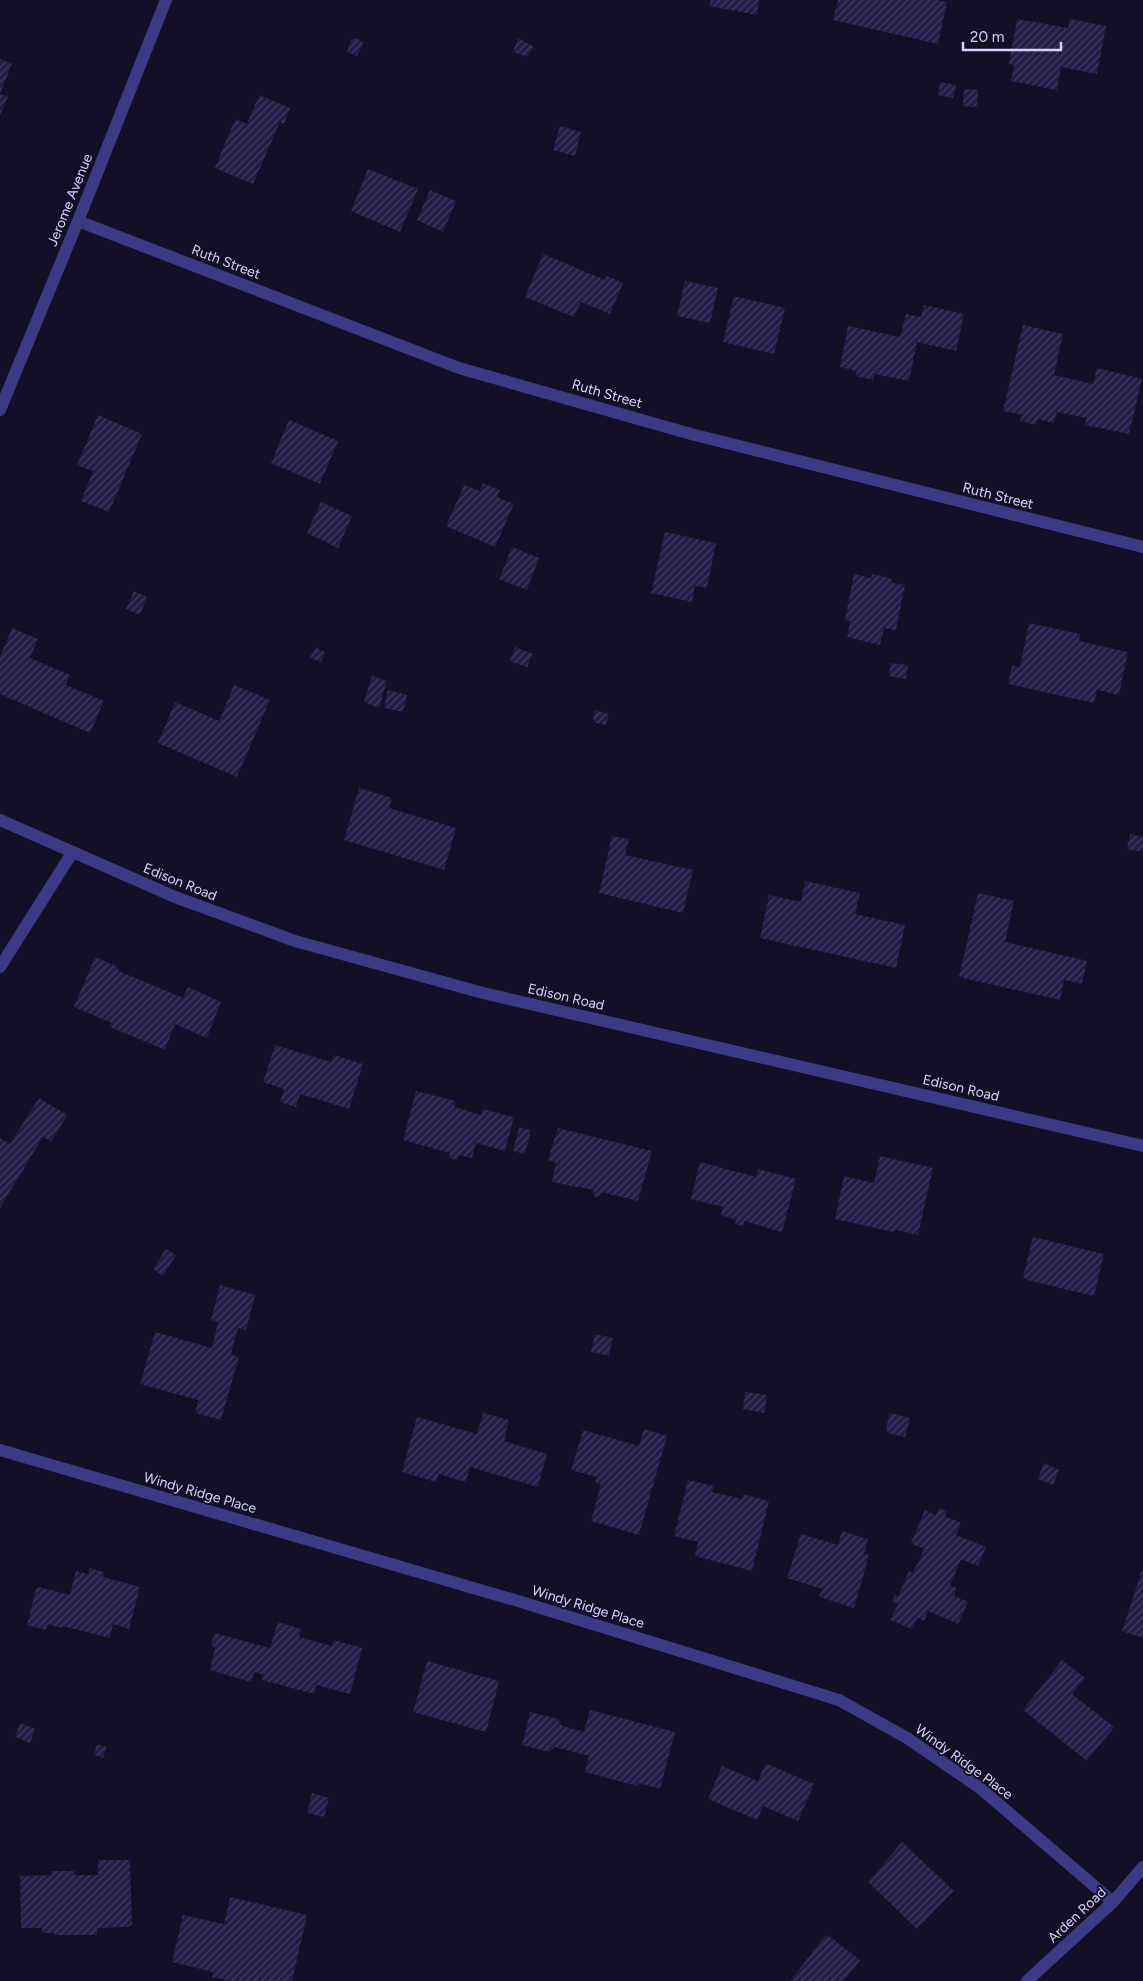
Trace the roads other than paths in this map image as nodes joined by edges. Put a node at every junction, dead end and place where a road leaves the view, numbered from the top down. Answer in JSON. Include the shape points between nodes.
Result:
{"nodes":[{"id":1,"x":166,"y":0,"type":"edge"},
{"id":2,"x":78,"y":221,"type":"junction"},
{"id":3,"x":0,"y":410,"type":"edge"},
{"id":4,"x":1143,"y":547,"type":"edge"},
{"id":5,"x":0,"y":820,"type":"edge"},
{"id":6,"x":72,"y":853,"type":"junction"},
{"id":7,"x":0,"y":967,"type":"edge"},
{"id":8,"x":1143,"y":1146,"type":"edge"},
{"id":9,"x":0,"y":1450,"type":"edge"},
{"id":10,"x":1143,"y":1867,"type":"edge"},
{"id":11,"x":1113,"y":1902,"type":"junction"},
{"id":12,"x":1028,"y":1981,"type":"edge"}],
"edges":[{"from":1,"to":2,"type":"street","name":"Jerome Avenue"},
{"from":2,"to":3,"type":"street","name":"Jerome Avenue"},
{"from":2,"to":4,"type":"street","name":"Ruth Street","via":[[459,368],[691,434]]},
{"from":5,"to":6,"type":"street","name":"Edison Road"},
{"from":6,"to":7,"type":"street"},
{"from":6,"to":8,"type":"street","name":"Edison Road","via":[[174,898],[295,941],[483,993]]},
{"from":9,"to":11,"type":"street","name":"Windy Ridge Place","via":[[518,1601],[839,1700],[906,1738],[980,1788]]},
{"from":10,"to":11,"type":"street","name":"Arden Road"},
{"from":11,"to":12,"type":"street","name":"Arden Road"}]}
